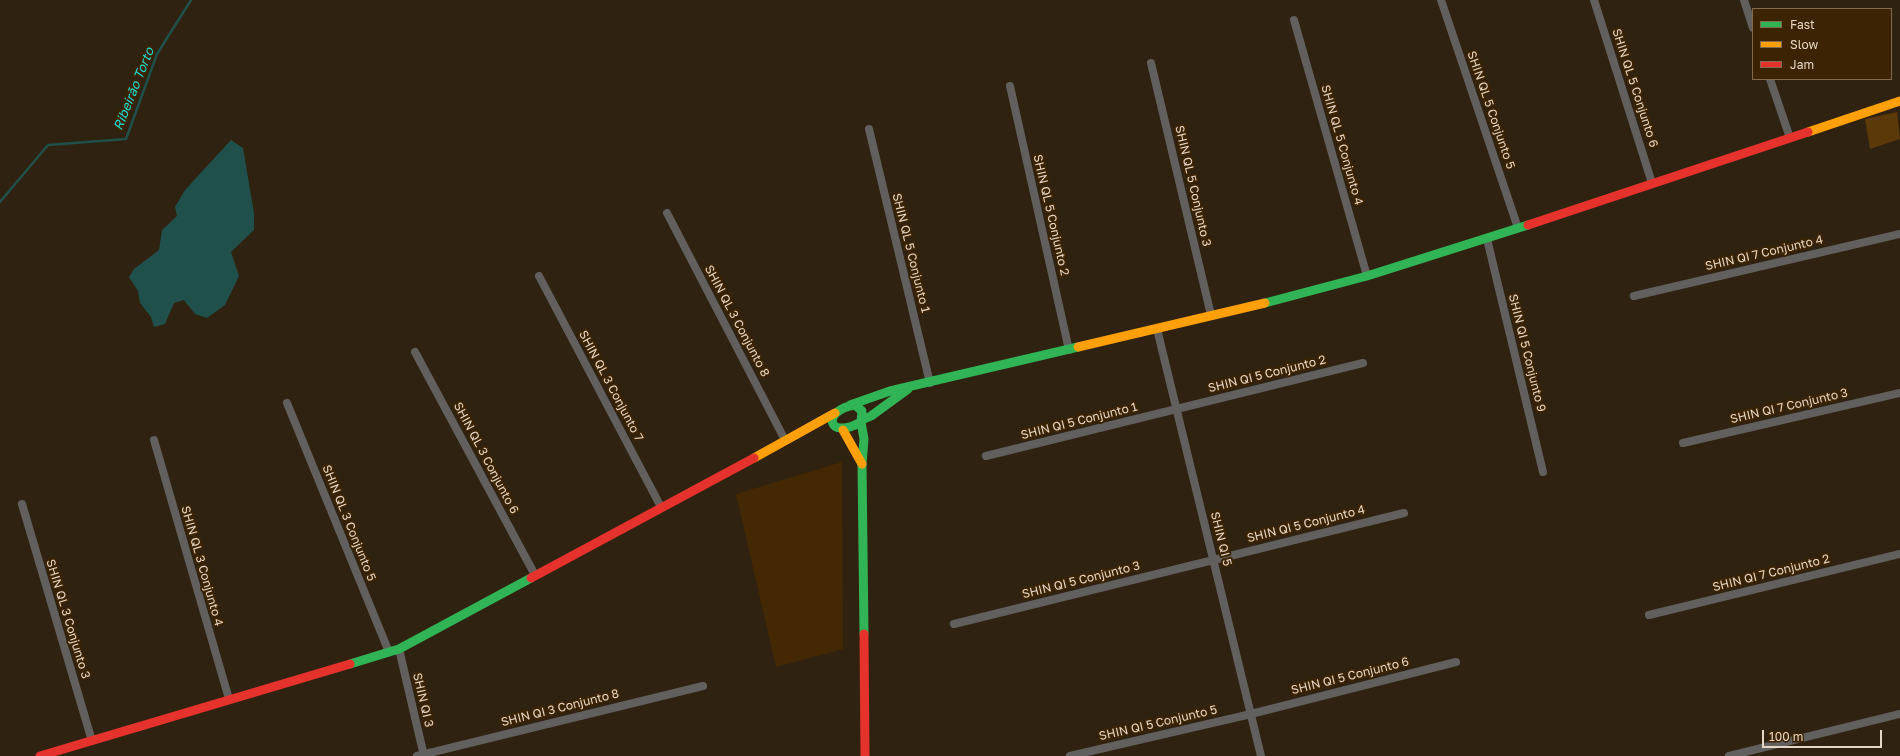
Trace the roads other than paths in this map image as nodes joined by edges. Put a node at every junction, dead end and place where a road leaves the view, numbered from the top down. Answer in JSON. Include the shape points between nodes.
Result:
{"nodes":[{"id":1,"x":1441,"y":0,"type":"edge"},
{"id":2,"x":1594,"y":0,"type":"edge"},
{"id":3,"x":1744,"y":0,"type":"edge"},
{"id":4,"x":1294,"y":20,"type":"dead end"},
{"id":5,"x":1752,"y":25,"type":"edge"},
{"id":6,"x":1152,"y":63,"type":"dead end"},
{"id":7,"x":1770,"y":80,"type":"edge"},
{"id":8,"x":1010,"y":86,"type":"dead end"},
{"id":9,"x":1900,"y":100,"type":"edge"},
{"id":10,"x":869,"y":130,"type":"dead end"},
{"id":11,"x":1790,"y":138,"type":"junction"},
{"id":12,"x":1652,"y":183,"type":"junction"},
{"id":13,"x":667,"y":213,"type":"dead end"},
{"id":14,"x":1518,"y":228,"type":"junction"},
{"id":15,"x":1900,"y":234,"type":"edge"},
{"id":16,"x":1487,"y":239,"type":"junction"},
{"id":17,"x":539,"y":276,"type":"dead end"},
{"id":18,"x":1367,"y":276,"type":"junction"},
{"id":19,"x":1634,"y":296,"type":"dead end"},
{"id":20,"x":1211,"y":315,"type":"junction"},
{"id":21,"x":1157,"y":328,"type":"junction"},
{"id":22,"x":1069,"y":350,"type":"junction"},
{"id":23,"x":415,"y":352,"type":"dead end"},
{"id":24,"x":1363,"y":363,"type":"dead end"},
{"id":25,"x":930,"y":383,"type":"junction"},
{"id":26,"x":910,"y":388,"type":"junction"},
{"id":27,"x":1900,"y":393,"type":"edge"},
{"id":28,"x":287,"y":403,"type":"dead end"},
{"id":29,"x":850,"y":405,"type":"junction"},
{"id":30,"x":1177,"y":409,"type":"junction"},
{"id":31,"x":835,"y":413,"type":"junction"},
{"id":32,"x":862,"y":421,"type":"junction"},
{"id":33,"x":832,"y":426,"type":"junction"},
{"id":34,"x":843,"y":430,"type":"junction"},
{"id":35,"x":797,"y":435,"type":"junction"},
{"id":36,"x":154,"y":440,"type":"dead end"},
{"id":37,"x":785,"y":440,"type":"junction"},
{"id":38,"x":1683,"y":443,"type":"dead end"},
{"id":39,"x":986,"y":456,"type":"dead end"},
{"id":40,"x":862,"y":464,"type":"junction"},
{"id":41,"x":1543,"y":472,"type":"dead end"},
{"id":42,"x":22,"y":504,"type":"dead end"},
{"id":43,"x":661,"y":507,"type":"junction"},
{"id":44,"x":1404,"y":513,"type":"dead end"},
{"id":45,"x":1900,"y":554,"type":"edge"},
{"id":46,"x":1214,"y":559,"type":"junction"},
{"id":47,"x":535,"y":575,"type":"junction"},
{"id":48,"x":1649,"y":615,"type":"dead end"},
{"id":49,"x":954,"y":624,"type":"dead end"},
{"id":50,"x":399,"y":649,"type":"junction"},
{"id":51,"x":389,"y":652,"type":"junction"},
{"id":52,"x":1456,"y":662,"type":"dead end"},
{"id":53,"x":703,"y":686,"type":"dead end"},
{"id":54,"x":229,"y":698,"type":"junction"},
{"id":55,"x":1251,"y":714,"type":"junction"},
{"id":56,"x":1900,"y":714,"type":"edge"},
{"id":57,"x":92,"y":741,"type":"junction"},
{"id":58,"x":40,"y":756,"type":"edge"},
{"id":59,"x":421,"y":756,"type":"edge"},
{"id":60,"x":865,"y":756,"type":"edge"},
{"id":61,"x":1070,"y":756,"type":"edge"},
{"id":62,"x":1261,"y":756,"type":"edge"},
{"id":63,"x":1729,"y":756,"type":"edge"}],
"edges":[{"from":1,"to":14,"type":"street","name":"SHIN QL 5 Conjunto 5"},
{"from":2,"to":12,"type":"street","name":"SHIN QL 5 Conjunto 6"},
{"from":3,"to":5,"type":"street"},
{"from":4,"to":18,"type":"street","name":"SHIN QL 5 Conjunto 4"},
{"from":6,"to":20,"type":"street","name":"SHIN QL 5 Conjunto 3"},
{"from":7,"to":11,"type":"street"},
{"from":8,"to":22,"type":"street","name":"SHIN QL 5 Conjunto 2"},
{"from":9,"to":11,"type":"street"},
{"from":10,"to":25,"type":"street","name":"SHIN QL 5 Conjunto 1"},
{"from":11,"to":12,"type":"street"},
{"from":12,"to":14,"type":"street"},
{"from":13,"to":37,"type":"street","name":"SHIN QL 3 Conjunto 8"},
{"from":14,"to":16,"type":"street"},
{"from":15,"to":19,"type":"street","name":"SHIN QI 7 Conjunto 4"},
{"from":16,"to":18,"type":"street"},
{"from":16,"to":41,"type":"street","name":"SHIN QI 5 Conjunto 9"},
{"from":17,"to":43,"type":"street","name":"SHIN QL 3 Conjunto 7"},
{"from":18,"to":20,"type":"street"},
{"from":20,"to":21,"type":"street"},
{"from":21,"to":22,"type":"street"},
{"from":21,"to":30,"type":"street","name":"SHIN QI 5"},
{"from":22,"to":25,"type":"street"},
{"from":23,"to":47,"type":"street","name":"SHIN QL 3 Conjunto 6"},
{"from":24,"to":30,"type":"street","name":"SHIN QI 5 Conjunto 2"},
{"from":25,"to":26,"type":"street"},
{"from":26,"to":29,"type":"street","via":[[869,397]]},
{"from":26,"to":32,"type":"street"},
{"from":27,"to":38,"type":"street","name":"SHIN QI 7 Conjunto 3"},
{"from":28,"to":51,"type":"street","name":"SHIN QL 3 Conjunto 5"},
{"from":29,"to":31,"type":"street"},
{"from":29,"to":32,"type":"street","via":[[860,407]]},
{"from":30,"to":39,"type":"street","name":"SHIN QI 5 Conjunto 1"},
{"from":30,"to":46,"type":"street","name":"SHIN QI 5"},
{"from":31,"to":33,"type":"street","via":[[831,421]]},
{"from":31,"to":35,"type":"street"},
{"from":32,"to":34,"type":"street"},
{"from":32,"to":40,"type":"street"},
{"from":33,"to":34,"type":"street"},
{"from":33,"to":35,"type":"street"},
{"from":34,"to":40,"type":"street"},
{"from":35,"to":37,"type":"street"},
{"from":36,"to":54,"type":"street","name":"SHIN QL 3 Conjunto 4"},
{"from":37,"to":43,"type":"street"},
{"from":40,"to":60,"type":"street"},
{"from":42,"to":57,"type":"street","name":"SHIN QL 3 Conjunto 3"},
{"from":43,"to":47,"type":"street"},
{"from":44,"to":46,"type":"street","name":"SHIN QI 5 Conjunto 4"},
{"from":45,"to":48,"type":"street","name":"SHIN QI 7 Conjunto 2"},
{"from":46,"to":49,"type":"street","name":"SHIN QI 5 Conjunto 3"},
{"from":46,"to":55,"type":"street","name":"SHIN QI 5"},
{"from":47,"to":50,"type":"street"},
{"from":50,"to":51,"type":"street"},
{"from":50,"to":59,"type":"street","name":"SHIN QI 3"},
{"from":51,"to":54,"type":"street"},
{"from":52,"to":55,"type":"street","name":"SHIN QI 5 Conjunto 6"},
{"from":53,"to":59,"type":"street","name":"SHIN QI 3 Conjunto 8"},
{"from":54,"to":57,"type":"street"},
{"from":55,"to":61,"type":"street","name":"SHIN QI 5 Conjunto 5"},
{"from":55,"to":62,"type":"street","name":"SHIN QI 5"},
{"from":56,"to":63,"type":"street"},
{"from":57,"to":58,"type":"street"}]}
